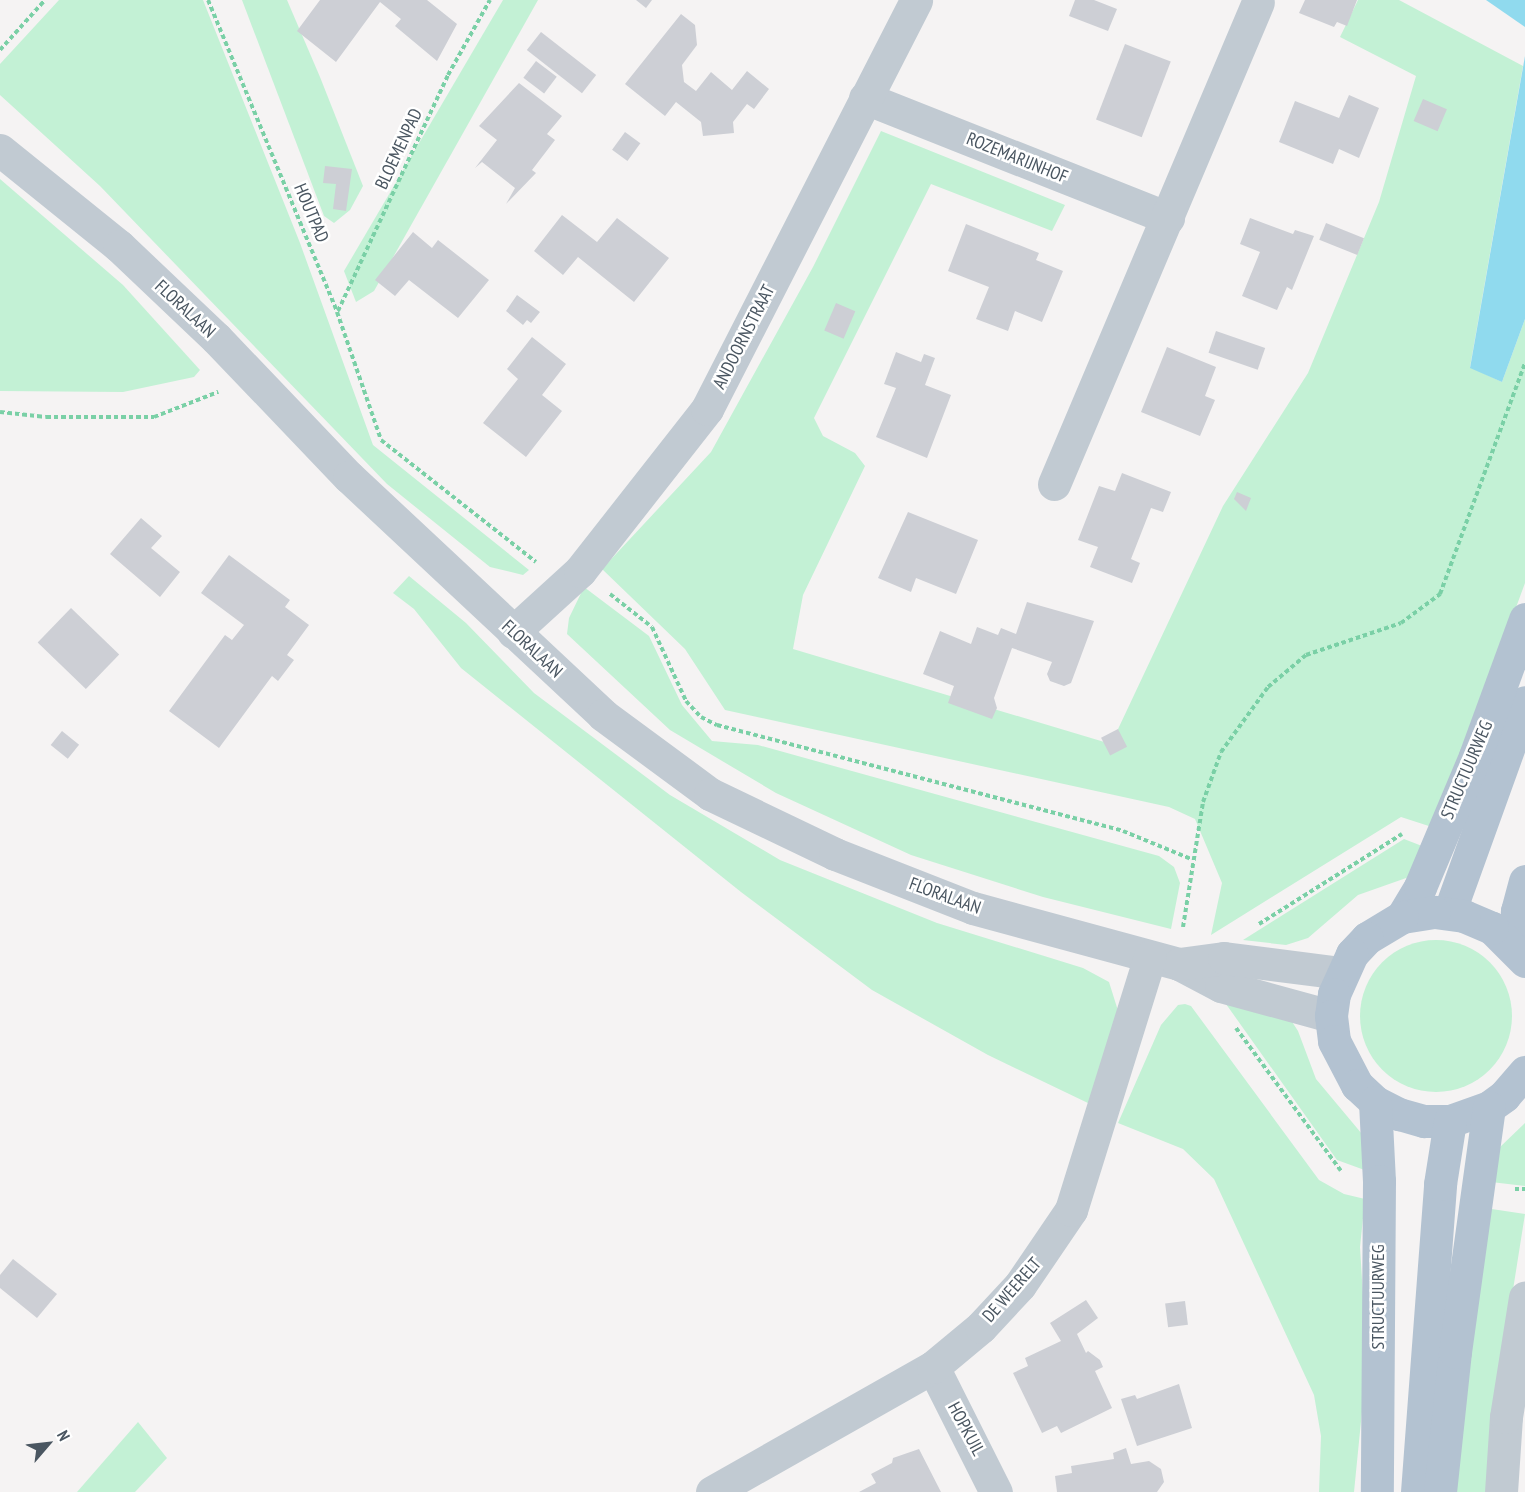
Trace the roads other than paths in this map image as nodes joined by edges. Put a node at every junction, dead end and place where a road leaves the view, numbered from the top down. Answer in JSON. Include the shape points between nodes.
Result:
{"nodes":[{"id":1,"x":916,"y":0,"type":"edge"},
{"id":2,"x":1258,"y":2,"type":"dead end"},
{"id":3,"x":865,"y":98,"type":"junction"},
{"id":4,"x":0,"y":150,"type":"edge"},
{"id":5,"x":1168,"y":218,"type":"junction"},
{"id":6,"x":1054,"y":484,"type":"dead end"},
{"id":7,"x":1525,"y":619,"type":"edge"},
{"id":8,"x":513,"y":632,"type":"junction"},
{"id":9,"x":1525,"y":702,"type":"edge"},
{"id":10,"x":1525,"y":881,"type":"edge"},
{"id":11,"x":1449,"y":913,"type":"junction"},
{"id":12,"x":1402,"y":917,"type":"junction"},
{"id":13,"x":1520,"y":955,"type":"edge"},
{"id":14,"x":1165,"y":961,"type":"junction"},
{"id":15,"x":1341,"y":973,"type":"junction"},
{"id":16,"x":1331,"y":1016,"type":"junction"},
{"id":17,"x":1525,"y":1072,"type":"edge"},
{"id":18,"x":1375,"y":1102,"type":"junction"},
{"id":19,"x":1489,"y":1107,"type":"junction"},
{"id":20,"x":1450,"y":1121,"type":"junction"},
{"id":21,"x":1525,"y":1297,"type":"edge"},
{"id":22,"x":933,"y":1367,"type":"junction"},
{"id":23,"x":712,"y":1492,"type":"edge"},
{"id":24,"x":996,"y":1492,"type":"edge"},
{"id":25,"x":1377,"y":1492,"type":"edge"},
{"id":26,"x":1418,"y":1492,"type":"edge"},
{"id":27,"x":1440,"y":1492,"type":"edge"},
{"id":28,"x":1501,"y":1492,"type":"edge"}],
"edges":[{"from":1,"to":3,"type":"street","name":"ANDOORNSTRAAT"},
{"from":2,"to":5,"type":"street"},
{"from":3,"to":5,"type":"street","name":"ROZEMARIJNHOF"},
{"from":3,"to":8,"type":"street","name":"ANDOORNSTRAAT","via":[[707,409],[580,571]]},
{"from":4,"to":8,"type":"street","name":"FLORALAAN","via":[[119,246],[349,477]]},
{"from":5,"to":6,"type":"street"},
{"from":7,"to":12,"type":"main road","name":"STRUCTUURWEG","via":[[1475,756],[1420,887]]},
{"from":8,"to":14,"type":"street","name":"FLORALAAN","via":[[603,715],[710,794],[835,854],[973,908]]},
{"from":9,"to":11,"type":"main road","name":"STRUCTUURWEG"},
{"from":10,"to":13,"type":"main road","via":[[1517,911]]},
{"from":11,"to":12,"type":"main road"},
{"from":11,"to":13,"type":"main road","via":[[1492,928]]},
{"from":12,"to":15,"type":"main road","via":[[1367,938]]},
{"from":14,"to":15,"type":"street","name":"FLORALAAN","via":[[1224,958]]},
{"from":14,"to":16,"type":"street","name":"FLORALAAN","via":[[1221,986]]},
{"from":14,"to":22,"type":"street","name":"DE WEERELT","via":[[1071,1210],[1020,1285],[981,1327]]},
{"from":15,"to":16,"type":"main road"},
{"from":16,"to":18,"type":"main road","via":[[1334,1041],[1343,1065]]},
{"from":17,"to":19,"type":"main road"},
{"from":18,"to":20,"type":"main road","via":[[1424,1121]]},
{"from":18,"to":25,"type":"main road","name":"STRUCTUURWEG","via":[[1379,1181]]},
{"from":19,"to":20,"type":"main road"},
{"from":19,"to":27,"type":"main road"},
{"from":20,"to":26,"type":"main road","via":[[1440,1184]]},
{"from":21,"to":28,"type":"street","via":[[1506,1417]]},
{"from":22,"to":23,"type":"street","name":"DE WEERELT"},
{"from":22,"to":24,"type":"street","name":"HOPKUIL"}]}
